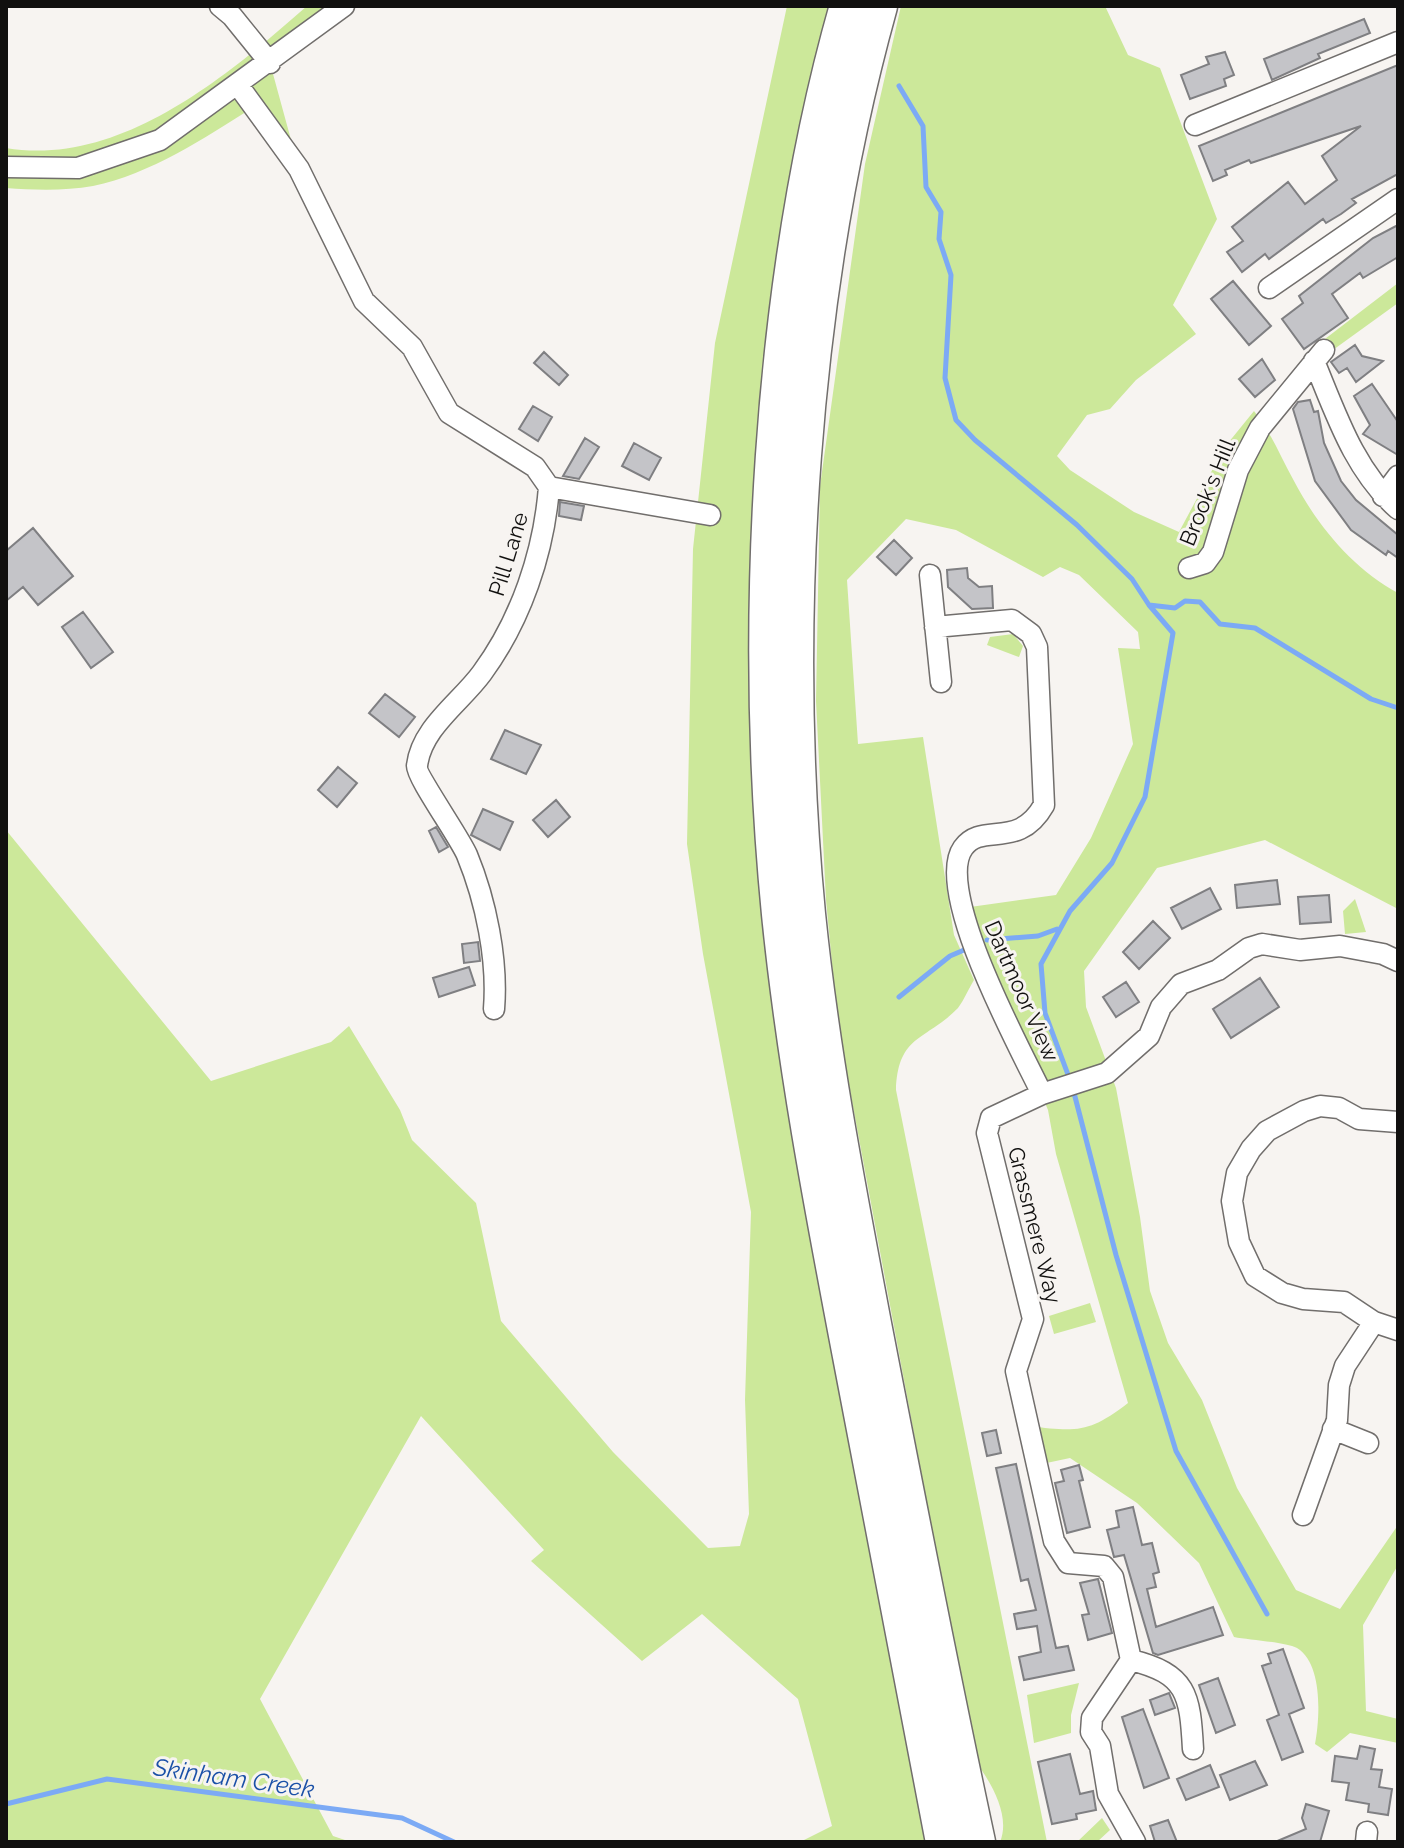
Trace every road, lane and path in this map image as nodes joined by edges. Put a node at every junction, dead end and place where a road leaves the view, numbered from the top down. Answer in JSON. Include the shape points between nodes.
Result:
{"nodes":[{"id":1,"x":220,"y":6,"type":"edge"},
{"id":2,"x":344,"y":6,"type":"edge"},
{"id":3,"x":848,"y":6,"type":"edge"},
{"id":4,"x":879,"y":6,"type":"edge"},
{"id":5,"x":1398,"y":42,"type":"edge"},
{"id":6,"x":270,"y":63,"type":"junction"},
{"id":7,"x":238,"y":85,"type":"junction"},
{"id":8,"x":1195,"y":125,"type":"dead end"},
{"id":9,"x":6,"y":167,"type":"edge"},
{"id":10,"x":1398,"y":199,"type":"edge"},
{"id":11,"x":1270,"y":289,"type":"dead end"},
{"id":12,"x":1398,"y":476,"type":"edge"},
{"id":13,"x":549,"y":487,"type":"junction"},
{"id":14,"x":1391,"y":503,"type":"edge"},
{"id":15,"x":710,"y":515,"type":"dead end"},
{"id":16,"x":1189,"y":568,"type":"dead end"},
{"id":17,"x":930,"y":575,"type":"dead end"},
{"id":18,"x":935,"y":627,"type":"junction"},
{"id":19,"x":941,"y":682,"type":"dead end"},
{"id":20,"x":1398,"y":961,"type":"edge"},
{"id":21,"x":494,"y":1009,"type":"dead end"},
{"id":22,"x":1051,"y":1091,"type":"junction"},
{"id":23,"x":1398,"y":1122,"type":"edge"},
{"id":24,"x":1374,"y":1322,"type":"junction"},
{"id":25,"x":1398,"y":1330,"type":"edge"},
{"id":26,"x":1333,"y":1429,"type":"junction"},
{"id":27,"x":1368,"y":1443,"type":"dead end"},
{"id":28,"x":1303,"y":1515,"type":"dead end"},
{"id":29,"x":1131,"y":1660,"type":"junction"},
{"id":30,"x":1193,"y":1749,"type":"dead end"},
{"id":31,"x":944,"y":1842,"type":"edge"},
{"id":32,"x":977,"y":1842,"type":"edge"},
{"id":33,"x":1135,"y":1842,"type":"edge"}],
"edges":[{"from":1,"to":6,"type":"street"},
{"from":2,"to":6,"type":"street"},
{"from":3,"to":31,"type":"highway","via":[[811,170],[790,305],[774,480],[771,769],[780,913],[802,1090]]},
{"from":4,"to":32,"type":"highway","via":[[854,112],[821,303],[803,462],[795,615],[797,756],[807,915],[832,1097],[933,1640]]},
{"from":5,"to":8,"type":"street"},
{"from":6,"to":7,"type":"street"},
{"from":7,"to":9,"type":"street","via":[[160,140],[117,156],[78,168]]},
{"from":7,"to":13,"type":"street","via":[[299,169],[364,301],[412,347],[449,413],[535,467]]},
{"from":10,"to":11,"type":"street"},
{"from":12,"to":14,"type":"street"},
{"from":13,"to":15,"type":"street"},
{"from":13,"to":21,"type":"street","name":"Pill Lane","via":[[529,585],[498,650],[419,753],[417,772],[467,855],[481,902],[495,970]]},
{"from":14,"to":16,"type":"street","name":"Brook's Hill","via":[[1352,450],[1319,356],[1267,418],[1238,470],[1213,552],[1205,563]]},
{"from":17,"to":18,"type":"street"},
{"from":18,"to":19,"type":"street"},
{"from":18,"to":22,"type":"street","name":"Dartmoor View","via":[[1012,620],[1031,634],[1037,647],[1044,805],[1034,824],[1018,832],[970,840],[957,863],[970,940]]},
{"from":20,"to":22,"type":"street","name":"Grassmere Way","via":[[1340,946],[1249,948],[1218,970],[1181,984],[1170,994],[1149,1036],[1107,1073]]},
{"from":22,"to":29,"type":"street","name":"Grassmere Way","via":[[991,1118],[987,1133],[1033,1319],[1016,1371],[1054,1541],[1068,1563],[1104,1566],[1113,1577]]},
{"from":23,"to":24,"type":"street","via":[[1359,1119],[1339,1108],[1304,1111],[1267,1131],[1251,1149],[1237,1173],[1232,1201],[1239,1242],[1255,1276],[1282,1293],[1344,1302]]},
{"from":24,"to":25,"type":"street"},
{"from":24,"to":26,"type":"street","via":[[1345,1366]]},
{"from":26,"to":27,"type":"street"},
{"from":26,"to":28,"type":"street"},
{"from":29,"to":30,"type":"street","via":[[1175,1677],[1191,1713]]},
{"from":29,"to":33,"type":"street","via":[[1097,1709],[1091,1732],[1100,1746],[1108,1794]]}]}
